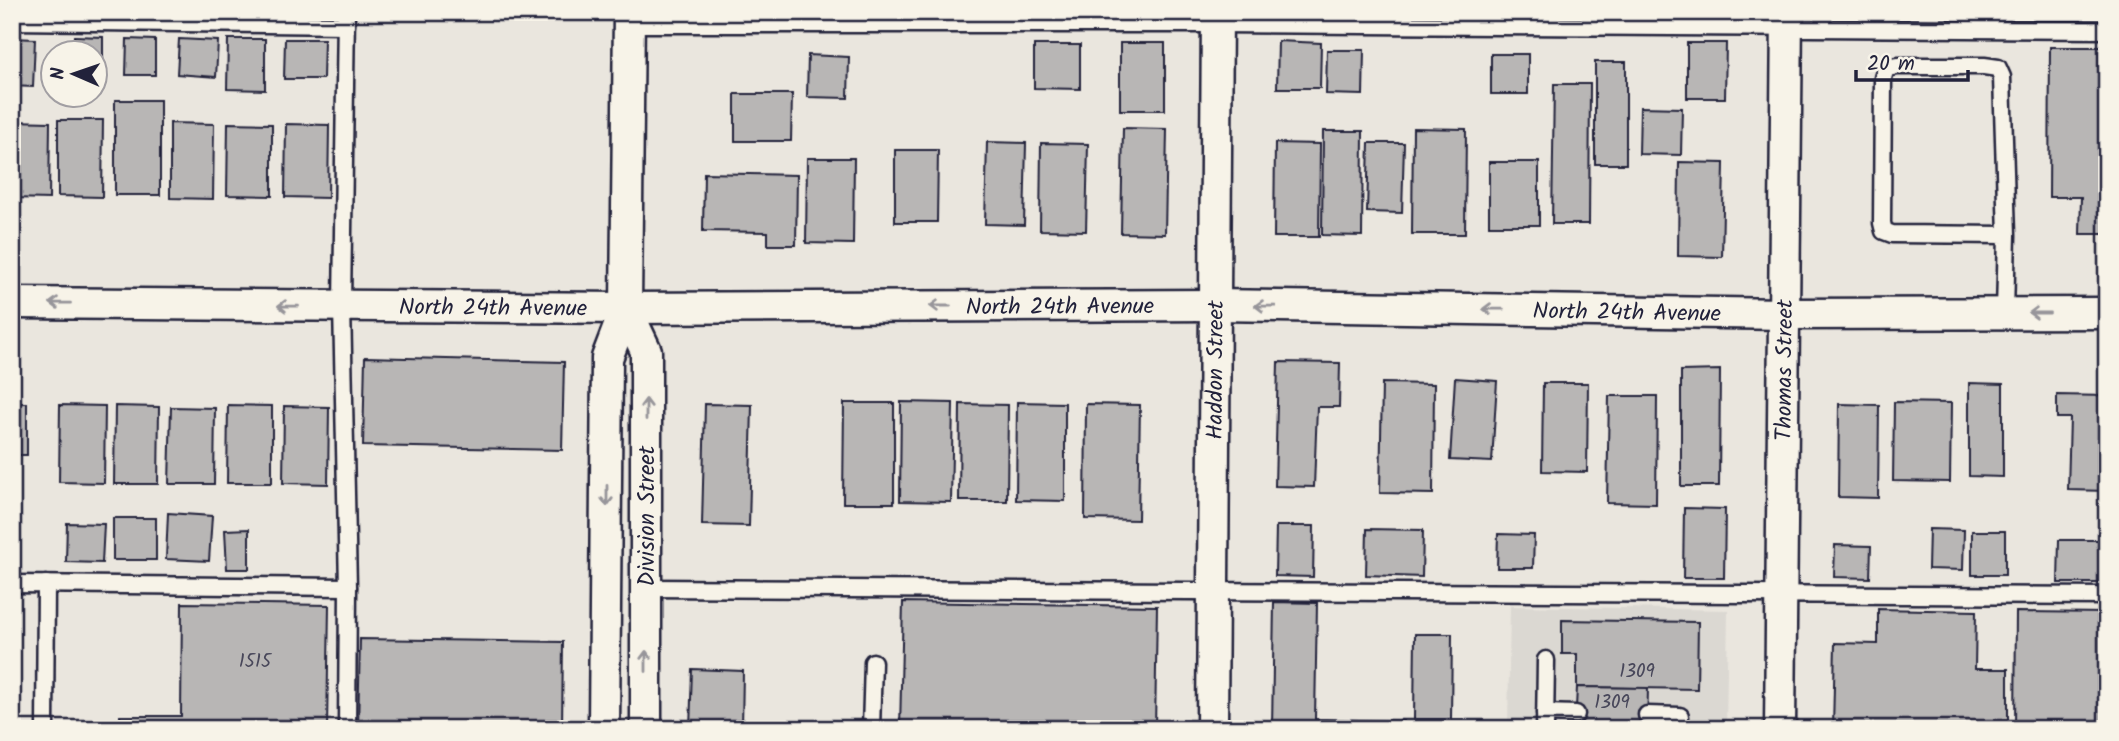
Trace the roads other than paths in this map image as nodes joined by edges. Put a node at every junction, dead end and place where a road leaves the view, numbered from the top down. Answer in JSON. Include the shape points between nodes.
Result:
{"nodes":[{"id":1,"x":346,"y":18,"type":"edge"},
{"id":2,"x":629,"y":18,"type":"edge"},
{"id":3,"x":1217,"y":18,"type":"edge"},
{"id":4,"x":1787,"y":20,"type":"edge"},
{"id":5,"x":12,"y":21,"type":"edge"},
{"id":6,"x":2107,"y":30,"type":"edge"},
{"id":7,"x":2007,"y":235,"type":"junction"},
{"id":8,"x":12,"y":303,"type":"edge"},
{"id":9,"x":1215,"y":305,"type":"junction"},
{"id":10,"x":342,"y":306,"type":"junction"},
{"id":11,"x":626,"y":308,"type":"junction"},
{"id":12,"x":2005,"y":312,"type":"junction"},
{"id":13,"x":2107,"y":313,"type":"edge"},
{"id":14,"x":1785,"y":314,"type":"junction"},
{"id":15,"x":12,"y":584,"type":"edge"},
{"id":16,"x":47,"y":584,"type":"junction"},
{"id":17,"x":348,"y":587,"type":"junction"},
{"id":18,"x":646,"y":588,"type":"junction"},
{"id":19,"x":1213,"y":591,"type":"junction"},
{"id":20,"x":1782,"y":594,"type":"junction"},
{"id":21,"x":2107,"y":596,"type":"edge"},
{"id":22,"x":1545,"y":660,"type":"dead end"},
{"id":23,"x":873,"y":662,"type":"dead end"},
{"id":24,"x":1576,"y":714,"type":"dead end"},
{"id":25,"x":1647,"y":715,"type":"dead end"},
{"id":26,"x":1545,"y":721,"type":"edge"},
{"id":27,"x":45,"y":729,"type":"edge"},
{"id":28,"x":347,"y":729,"type":"edge"},
{"id":29,"x":604,"y":729,"type":"edge"},
{"id":30,"x":646,"y":729,"type":"edge"},
{"id":31,"x":871,"y":729,"type":"edge"},
{"id":32,"x":1212,"y":729,"type":"edge"},
{"id":33,"x":1679,"y":729,"type":"edge"},
{"id":34,"x":1780,"y":729,"type":"edge"}],
"edges":[{"from":1,"to":5,"type":"lane"},
{"from":1,"to":10,"type":"lane"},
{"from":2,"to":3,"type":"lane"},
{"from":2,"to":11,"type":"street","name":"Division Street"},
{"from":3,"to":4,"type":"lane"},
{"from":3,"to":9,"type":"street","name":"Haddon Street"},
{"from":4,"to":6,"type":"lane"},
{"from":4,"to":14,"type":"street","name":"Thomas Street"},
{"from":7,"to":7,"type":"lane","via":[[2002,77],[1998,68],[1886,68],[1884,230],[1892,234]]},
{"from":7,"to":12,"type":"lane"},
{"from":10,"to":8,"type":"street","name":"North 24th Avenue","one_way":true},
{"from":9,"to":11,"type":"street","name":"North 24th Avenue","one_way":true},
{"from":14,"to":9,"type":"street","name":"North 24th Avenue","one_way":true},
{"from":9,"to":19,"type":"street","name":"Haddon Street"},
{"from":10,"to":11,"type":"street","name":"North 24th Avenue"},
{"from":10,"to":17,"type":"lane"},
{"from":18,"to":11,"type":"street","name":"Division Street","one_way":true,"via":[[646,351]]},
{"from":11,"to":29,"type":"street","name":"Division Street","one_way":true,"via":[[607,358]]},
{"from":13,"to":12,"type":"street","name":"North 24th Avenue","one_way":true},
{"from":12,"to":14,"type":"street","name":"North 24th Avenue"},
{"from":14,"to":20,"type":"street","name":"Thomas Street"},
{"from":15,"to":16,"type":"lane"},
{"from":16,"to":17,"type":"lane"},
{"from":16,"to":27,"type":"lane"},
{"from":17,"to":28,"type":"lane"},
{"from":18,"to":19,"type":"lane"},
{"from":30,"to":18,"type":"street","name":"Division Street","one_way":true},
{"from":19,"to":20,"type":"lane"},
{"from":19,"to":32,"type":"street","name":"Haddon Street"},
{"from":20,"to":21,"type":"lane"},
{"from":20,"to":34,"type":"street","name":"Thomas Street"},
{"from":22,"to":26,"type":"lane"},
{"from":23,"to":31,"type":"lane"},
{"from":24,"to":26,"type":"lane"},
{"from":25,"to":33,"type":"lane","via":[[1680,716]]}]}
